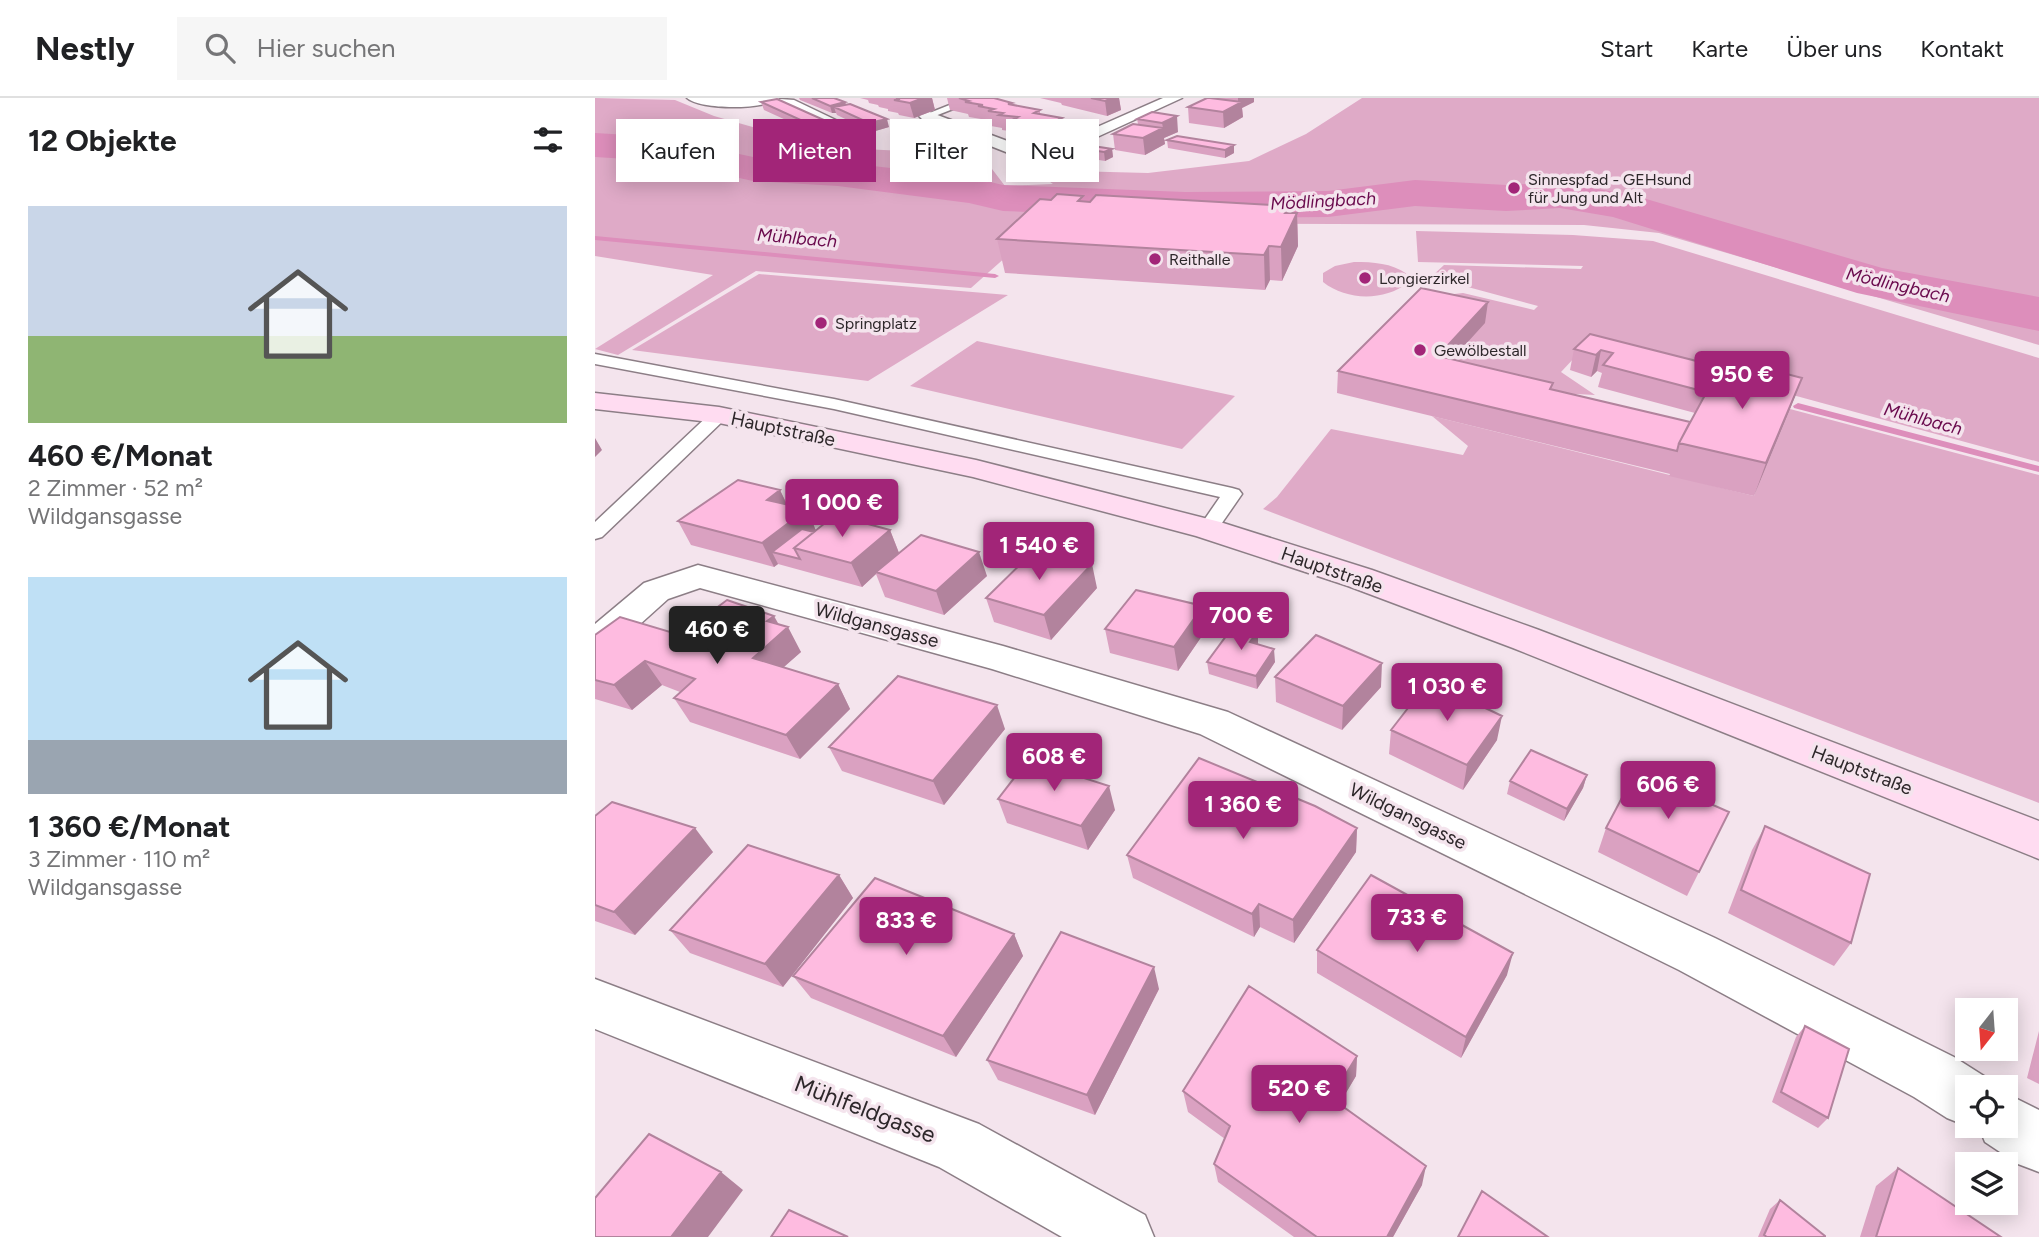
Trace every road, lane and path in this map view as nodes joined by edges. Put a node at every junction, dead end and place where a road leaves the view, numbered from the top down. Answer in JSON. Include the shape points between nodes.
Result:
{"nodes":[{"id":1,"x":694,"y":98,"type":"edge"},
{"id":2,"x":772,"y":98,"type":"edge"},
{"id":3,"x":976,"y":98,"type":"edge"},
{"id":4,"x":1175,"y":98,"type":"edge"},
{"id":5,"x":927,"y":116,"type":"joint"},
{"id":6,"x":828,"y":119,"type":"edge"},
{"id":7,"x":595,"y":359,"type":"edge"},
{"id":8,"x":595,"y":401,"type":"edge"},
{"id":9,"x":719,"y":415,"type":"junction"},
{"id":10,"x":1208,"y":529,"type":"junction"},
{"id":11,"x":595,"y":533,"type":"edge"},
{"id":12,"x":595,"y":644,"type":"edge"},
{"id":13,"x":2039,"y":840,"type":"edge"},
{"id":14,"x":595,"y":1004,"type":"edge"},
{"id":15,"x":1955,"y":1090,"type":"edge"},
{"id":16,"x":2018,"y":1130,"type":"edge"},
{"id":17,"x":2039,"y":1143,"type":"edge"},
{"id":18,"x":1123,"y":1237,"type":"edge"}],
"edges":[{"from":1,"to":2,"type":"street","via":[[730,104]]},
{"from":2,"to":6,"type":"lane"},
{"from":3,"to":5,"type":"lane"},
{"from":4,"to":5,"type":"street","via":[[1047,155],[1027,154]]},
{"from":7,"to":10,"type":"lane","via":[[834,404],[1232,494]]},
{"from":8,"to":9,"type":"street","name":"Hauptstraße"},
{"from":9,"to":10,"type":"street","name":"Hauptstraße","via":[[976,469]]},
{"from":9,"to":11,"type":"lane"},
{"from":10,"to":13,"type":"street","name":"Hauptstraße","via":[[1526,639]]},
{"from":12,"to":15,"type":"street","name":"Wildgansgasse","via":[[656,591],[698,576],[1003,659],[1215,723],[1697,954]]},
{"from":14,"to":18,"type":"street","name":"Mühlfeldgasse","via":[[958,1145]]},
{"from":16,"to":17,"type":"street"}]}
